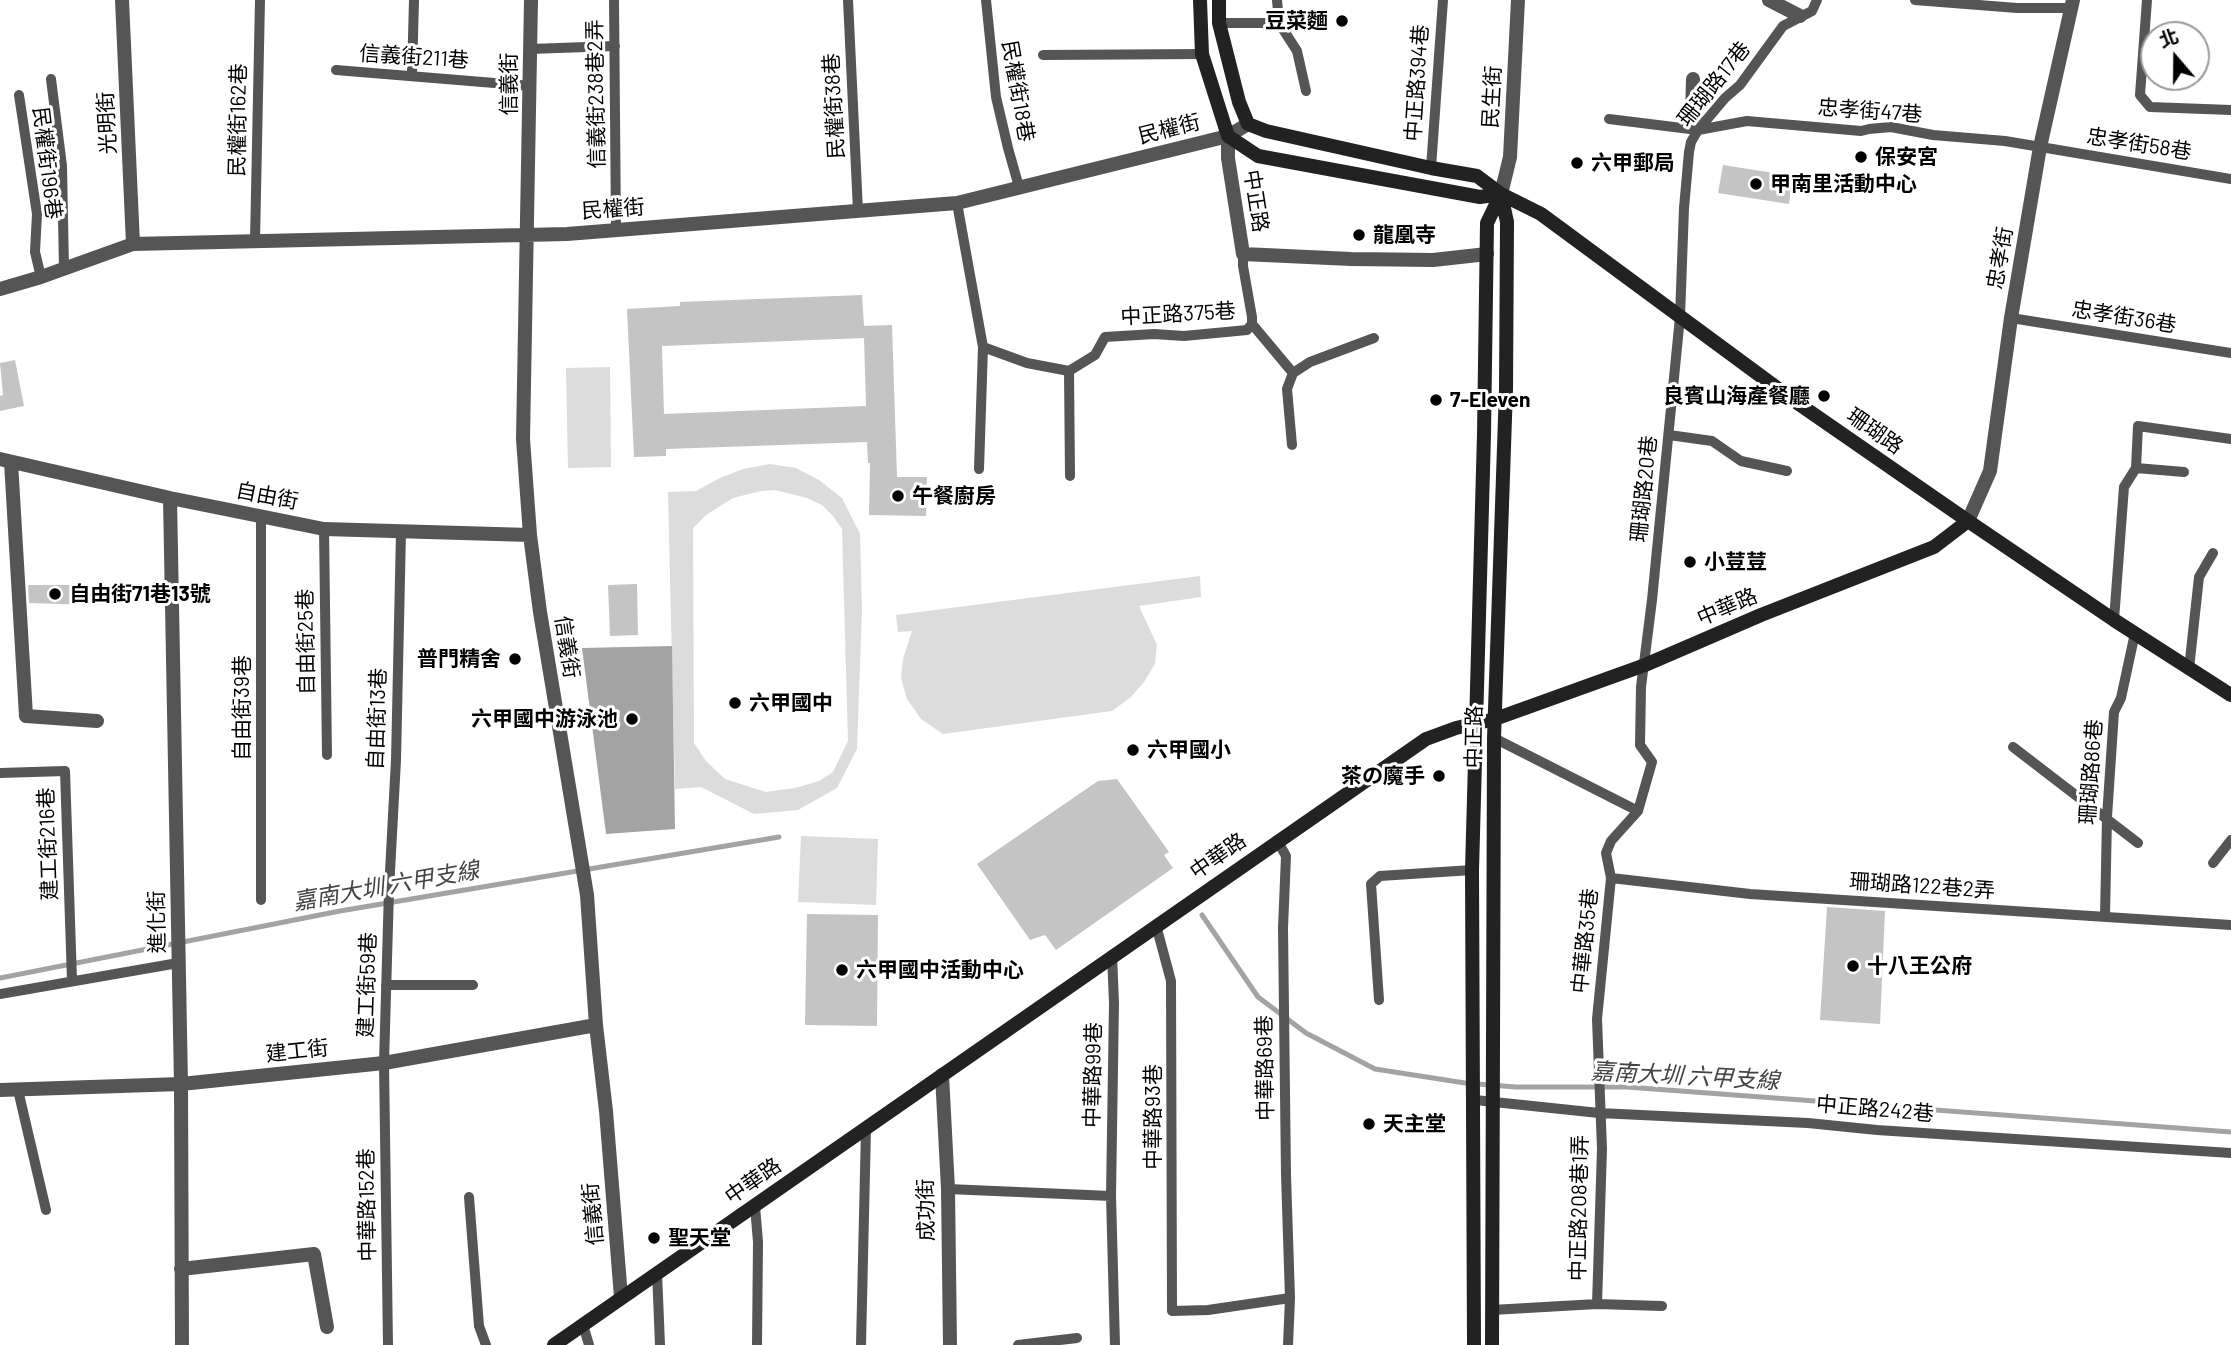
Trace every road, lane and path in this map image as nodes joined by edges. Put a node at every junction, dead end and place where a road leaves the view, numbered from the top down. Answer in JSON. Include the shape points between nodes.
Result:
{"nodes":[{"id":1,"x":122,"y":0,"type":"edge"},
{"id":2,"x":260,"y":0,"type":"edge"},
{"id":3,"x":414,"y":0,"type":"edge"},
{"id":4,"x":531,"y":0,"type":"edge"},
{"id":5,"x":614,"y":0,"type":"edge"},
{"id":6,"x":848,"y":0,"type":"edge"},
{"id":7,"x":986,"y":0,"type":"edge"},
{"id":8,"x":1200,"y":0,"type":"edge"},
{"id":9,"x":1219,"y":0,"type":"edge"},
{"id":10,"x":1277,"y":0,"type":"edge"},
{"id":11,"x":1443,"y":0,"type":"edge"},
{"id":12,"x":1518,"y":0,"type":"edge"},
{"id":13,"x":1769,"y":0,"type":"edge"},
{"id":14,"x":1818,"y":0,"type":"edge"},
{"id":15,"x":1915,"y":0,"type":"edge"},
{"id":16,"x":2147,"y":0,"type":"edge"},
{"id":17,"x":2073,"y":4,"type":"edge"},
{"id":18,"x":1800,"y":16,"type":"junction"},
{"id":19,"x":1219,"y":23,"type":"junction"},
{"id":20,"x":1279,"y":23,"type":"junction"},
{"id":21,"x":615,"y":46,"type":"junction"},
{"id":22,"x":530,"y":49,"type":"junction"},
{"id":23,"x":1202,"y":54,"type":"junction"},
{"id":24,"x":1043,"y":55,"type":"dead end"},
{"id":25,"x":336,"y":70,"type":"dead end"},
{"id":26,"x":412,"y":75,"type":"junction"},
{"id":27,"x":51,"y":79,"type":"dead end"},
{"id":28,"x":1693,"y":79,"type":"dead end"},
{"id":29,"x":531,"y":86,"type":"junction"},
{"id":30,"x":1306,"y":91,"type":"dead end"},
{"id":31,"x":19,"y":95,"type":"dead end"},
{"id":32,"x":2231,"y":110,"type":"edge"},
{"id":33,"x":1609,"y":119,"type":"dead end"},
{"id":34,"x":1248,"y":124,"type":"junction"},
{"id":35,"x":1700,"y":127,"type":"junction"},
{"id":36,"x":1228,"y":136,"type":"junction"},
{"id":37,"x":2040,"y":147,"type":"junction"},
{"id":38,"x":1431,"y":168,"type":"junction"},
{"id":39,"x":2231,"y":179,"type":"edge"},
{"id":40,"x":1019,"y":187,"type":"junction"},
{"id":41,"x":1501,"y":194,"type":"junction"},
{"id":42,"x":957,"y":203,"type":"junction"},
{"id":43,"x":858,"y":211,"type":"junction"},
{"id":44,"x":616,"y":230,"type":"junction"},
{"id":45,"x":528,"y":235,"type":"junction"},
{"id":46,"x":256,"y":241,"type":"junction"},
{"id":47,"x":133,"y":244,"type":"junction"},
{"id":48,"x":1243,"y":254,"type":"junction"},
{"id":49,"x":1487,"y":254,"type":"junction"},
{"id":50,"x":64,"y":269,"type":"junction"},
{"id":51,"x":41,"y":277,"type":"junction"},
{"id":52,"x":0,"y":289,"type":"edge"},
{"id":53,"x":1680,"y":317,"type":"junction"},
{"id":54,"x":2011,"y":318,"type":"junction"},
{"id":55,"x":1252,"y":324,"type":"junction"},
{"id":56,"x":1374,"y":338,"type":"dead end"},
{"id":57,"x":982,"y":346,"type":"junction"},
{"id":58,"x":2231,"y":353,"type":"edge"},
{"id":59,"x":1069,"y":372,"type":"junction"},
{"id":60,"x":1293,"y":373,"type":"junction"},
{"id":61,"x":1669,"y":435,"type":"junction"},
{"id":62,"x":2231,"y":439,"type":"edge"},
{"id":63,"x":1292,"y":445,"type":"dead end"},
{"id":64,"x":6,"y":461,"type":"edge"},
{"id":65,"x":2136,"y":468,"type":"junction"},
{"id":66,"x":979,"y":469,"type":"dead end"},
{"id":67,"x":1787,"y":471,"type":"dead end"},
{"id":68,"x":2184,"y":472,"type":"dead end"},
{"id":69,"x":1070,"y":476,"type":"dead end"},
{"id":70,"x":170,"y":498,"type":"junction"},
{"id":71,"x":261,"y":516,"type":"junction"},
{"id":72,"x":1968,"y":521,"type":"junction"},
{"id":73,"x":324,"y":529,"type":"junction"},
{"id":74,"x":401,"y":532,"type":"junction"},
{"id":75,"x":530,"y":535,"type":"junction"},
{"id":76,"x":2213,"y":553,"type":"dead end"},
{"id":77,"x":2114,"y":621,"type":"junction"},
{"id":78,"x":2135,"y":633,"type":"junction"},
{"id":79,"x":1645,"y":664,"type":"junction"},
{"id":80,"x":2189,"y":669,"type":"junction"},
{"id":81,"x":2231,"y":695,"type":"edge"},
{"id":82,"x":1495,"y":719,"type":"junction"},
{"id":83,"x":97,"y":721,"type":"dead end"},
{"id":84,"x":1476,"y":724,"type":"junction"},
{"id":85,"x":1494,"y":738,"type":"junction"},
{"id":86,"x":2013,"y":747,"type":"dead end"},
{"id":87,"x":327,"y":755,"type":"dead end"},
{"id":88,"x":0,"y":773,"type":"edge"},
{"id":89,"x":1638,"y":811,"type":"junction"},
{"id":90,"x":2107,"y":817,"type":"junction"},
{"id":91,"x":1278,"y":840,"type":"junction"},
{"id":92,"x":2231,"y":840,"type":"edge"},
{"id":93,"x":2138,"y":843,"type":"dead end"},
{"id":94,"x":2213,"y":863,"type":"dead end"},
{"id":95,"x":1472,"y":870,"type":"junction"},
{"id":96,"x":1611,"y":878,"type":"junction"},
{"id":97,"x":261,"y":900,"type":"dead end"},
{"id":98,"x":388,"y":907,"type":"joint"},
{"id":99,"x":2105,"y":917,"type":"junction"},
{"id":100,"x":1156,"y":925,"type":"junction"},
{"id":101,"x":2231,"y":925,"type":"edge"},
{"id":102,"x":1112,"y":955,"type":"junction"},
{"id":103,"x":178,"y":956,"type":"junction"},
{"id":104,"x":72,"y":975,"type":"junction"},
{"id":105,"x":386,"y":985,"type":"junction"},
{"id":106,"x":473,"y":985,"type":"dead end"},
{"id":107,"x":0,"y":994,"type":"edge"},
{"id":108,"x":1379,"y":1000,"type":"dead end"},
{"id":109,"x":596,"y":1025,"type":"junction"},
{"id":110,"x":384,"y":1063,"type":"junction"},
{"id":111,"x":942,"y":1075,"type":"junction"},
{"id":112,"x":181,"y":1084,"type":"junction"},
{"id":113,"x":0,"y":1090,"type":"edge"},
{"id":114,"x":18,"y":1090,"type":"junction"},
{"id":115,"x":1475,"y":1100,"type":"junction"},
{"id":116,"x":1493,"y":1101,"type":"junction"},
{"id":117,"x":1599,"y":1113,"type":"junction"},
{"id":118,"x":866,"y":1129,"type":"junction"},
{"id":119,"x":2231,"y":1153,"type":"edge"},
{"id":120,"x":947,"y":1189,"type":"junction"},
{"id":121,"x":1111,"y":1196,"type":"junction"},
{"id":122,"x":469,"y":1197,"type":"dead end"},
{"id":123,"x":755,"y":1206,"type":"junction"},
{"id":124,"x":46,"y":1210,"type":"dead end"},
{"id":125,"x":181,"y":1269,"type":"junction"},
{"id":126,"x":657,"y":1272,"type":"junction"},
{"id":127,"x":621,"y":1297,"type":"junction"},
{"id":128,"x":1290,"y":1298,"type":"junction"},
{"id":129,"x":1597,"y":1304,"type":"junction"},
{"id":130,"x":1662,"y":1306,"type":"dead end"},
{"id":131,"x":1492,"y":1310,"type":"junction"},
{"id":132,"x":583,"y":1325,"type":"junction"},
{"id":133,"x":327,"y":1327,"type":"dead end"},
{"id":134,"x":1077,"y":1338,"type":"dead end"},
{"id":135,"x":182,"y":1345,"type":"edge"},
{"id":136,"x":388,"y":1345,"type":"edge"},
{"id":137,"x":486,"y":1345,"type":"edge"},
{"id":138,"x":554,"y":1345,"type":"edge"},
{"id":139,"x":589,"y":1345,"type":"edge"},
{"id":140,"x":660,"y":1345,"type":"edge"},
{"id":141,"x":757,"y":1345,"type":"edge"},
{"id":142,"x":861,"y":1345,"type":"edge"},
{"id":143,"x":950,"y":1345,"type":"edge"},
{"id":144,"x":1018,"y":1345,"type":"edge"},
{"id":145,"x":1115,"y":1345,"type":"edge"},
{"id":146,"x":1287,"y":1345,"type":"edge"},
{"id":147,"x":1474,"y":1345,"type":"edge"},
{"id":148,"x":1492,"y":1345,"type":"edge"}],
"edges":[{"from":1,"to":47,"type":"street","name":"光明街"},
{"from":2,"to":46,"type":"lane","name":"民權街162巷"},
{"from":3,"to":26,"type":"lane"},
{"from":4,"to":22,"type":"street","name":"信義街"},
{"from":5,"to":21,"type":"lane","name":"信義街238巷2弄"},
{"from":6,"to":43,"type":"lane","name":"民權街38巷"},
{"from":7,"to":40,"type":"lane","name":"民權街18巷","via":[[996,97]]},
{"from":8,"to":23,"type":"main road","name":"中正路"},
{"from":9,"to":19,"type":"main road"},
{"from":10,"to":20,"type":"lane"},
{"from":11,"to":38,"type":"lane","name":"中正路394巷"},
{"from":12,"to":41,"type":"street","name":"民生街","via":[[1510,156]]},
{"from":13,"to":18,"type":"street"},
{"from":14,"to":18,"type":"lane","name":"珊瑚路17巷","via":[[1812,11]]},
{"from":15,"to":17,"type":"lane","via":[[2017,8]]},
{"from":16,"to":32,"type":"lane","via":[[2140,95],[2150,107]]},
{"from":17,"to":37,"type":"street","name":"忠孝街"},
{"from":18,"to":35,"type":"lane","name":"珊瑚路17巷","via":[[1783,26],[1740,85]]},
{"from":19,"to":20,"type":"lane"},
{"from":19,"to":34,"type":"main road"},
{"from":20,"to":30,"type":"lane","via":[[1297,51]]},
{"from":21,"to":22,"type":"lane"},
{"from":21,"to":44,"type":"lane","name":"信義街238巷2弄"},
{"from":22,"to":29,"type":"street","name":"信義街"},
{"from":23,"to":24,"type":"lane"},
{"from":23,"to":36,"type":"main road","name":"中正路"},
{"from":25,"to":26,"type":"lane","name":"信義街211巷"},
{"from":26,"to":29,"type":"lane","name":"信義街211巷"},
{"from":27,"to":50,"type":"lane","via":[[62,166]]},
{"from":28,"to":35,"type":"street","via":[[1692,115]]},
{"from":29,"to":45,"type":"street","name":"信義街"},
{"from":31,"to":51,"type":"lane","name":"民權街196巷","via":[[37,214],[35,252]]},
{"from":33,"to":35,"type":"lane","name":"忠孝街47巷"},
{"from":34,"to":36,"type":"street","name":"民權街"},
{"from":34,"to":38,"type":"main road"},
{"from":35,"to":37,"type":"lane","name":"忠孝街47巷","via":[[1747,121],[1861,131],[1891,127]]},
{"from":35,"to":53,"type":"lane","name":"珊瑚路17巷","via":[[1689,152]]},
{"from":36,"to":40,"type":"street","name":"民權街"},
{"from":36,"to":41,"type":"main road","name":"民權街","via":[[1258,156],[1480,197]]},
{"from":36,"to":48,"type":"street","name":"中正路"},
{"from":37,"to":39,"type":"lane","name":"忠孝街58巷"},
{"from":37,"to":54,"type":"street","name":"忠孝街"},
{"from":38,"to":41,"type":"main road","via":[[1477,176]]},
{"from":40,"to":42,"type":"street","name":"民權街"},
{"from":41,"to":49,"type":"main road","name":"中正路","via":[[1487,223]]},
{"from":41,"to":53,"type":"main road","name":"珊瑚路","via":[[1541,214]]},
{"from":41,"to":82,"type":"main road","name":"中正路","via":[[1507,222],[1506,389]]},
{"from":42,"to":43,"type":"street","name":"民權街"},
{"from":42,"to":57,"type":"lane"},
{"from":43,"to":44,"type":"street","name":"民權街"},
{"from":44,"to":45,"type":"street","name":"民權街"},
{"from":45,"to":46,"type":"street","name":"民權街"},
{"from":45,"to":75,"type":"street","name":"信義街","via":[[523,439]]},
{"from":46,"to":47,"type":"street","name":"民權街"},
{"from":47,"to":50,"type":"street","name":"民權街"},
{"from":48,"to":49,"type":"street","name":"中正路","via":[[1351,260],[1433,260]]},
{"from":48,"to":55,"type":"lane","name":"中正路375巷"},
{"from":49,"to":84,"type":"main road","name":"中正路"},
{"from":50,"to":51,"type":"street","name":"民權街"},
{"from":51,"to":52,"type":"street","name":"民權街"},
{"from":53,"to":61,"type":"lane","name":"珊瑚路20巷"},
{"from":53,"to":72,"type":"main road","name":"珊瑚路"},
{"from":54,"to":58,"type":"lane","name":"忠孝街36巷"},
{"from":54,"to":72,"type":"street","name":"忠孝街","via":[[1990,471]]},
{"from":55,"to":59,"type":"lane","name":"中正路375巷","via":[[1247,330],[1184,336],[1104,337],[1095,355]]},
{"from":55,"to":60,"type":"lane"},
{"from":56,"to":60,"type":"lane"},
{"from":57,"to":59,"type":"lane"},
{"from":57,"to":66,"type":"lane"},
{"from":59,"to":69,"type":"lane"},
{"from":60,"to":63,"type":"lane","via":[[1287,388]]},
{"from":61,"to":67,"type":"lane","via":[[1712,441],[1741,461]]},
{"from":61,"to":79,"type":"lane","name":"珊瑚路20巷"},
{"from":62,"to":65,"type":"lane","via":[[2138,426]]},
{"from":64,"to":70,"type":"street","name":"自由街"},
{"from":64,"to":83,"type":"street","via":[[26,716]]},
{"from":65,"to":68,"type":"lane"},
{"from":65,"to":77,"type":"lane","via":[[2124,487]]},
{"from":70,"to":71,"type":"street","name":"自由街"},
{"from":70,"to":103,"type":"street","name":"進化街"},
{"from":71,"to":73,"type":"street","name":"自由街"},
{"from":71,"to":97,"type":"lane","name":"自由街39巷"},
{"from":72,"to":77,"type":"main road","name":"珊瑚路"},
{"from":72,"to":79,"type":"main road","name":"中華路","via":[[1934,547]]},
{"from":73,"to":74,"type":"street","name":"自由街"},
{"from":73,"to":87,"type":"lane","name":"自由街25巷"},
{"from":74,"to":75,"type":"street","name":"自由街"},
{"from":74,"to":98,"type":"lane","name":"自由街13巷"},
{"from":75,"to":109,"type":"street","name":"信義街","via":[[587,895]]},
{"from":76,"to":80,"type":"lane","via":[[2199,577]]},
{"from":77,"to":78,"type":"main road","name":"珊瑚路"},
{"from":78,"to":80,"type":"main road","name":"珊瑚路"},
{"from":78,"to":90,"type":"lane","name":"珊瑚路86巷","via":[[2114,712]]},
{"from":79,"to":82,"type":"main road","name":"中華路"},
{"from":79,"to":89,"type":"lane","name":"中華路35巷","via":[[1640,745],[1652,762]]},
{"from":80,"to":81,"type":"main road","name":"珊瑚路"},
{"from":82,"to":84,"type":"main road","name":"中華路"},
{"from":82,"to":85,"type":"main road","name":"中正路"},
{"from":84,"to":91,"type":"main road","name":"中華路","via":[[1426,738]]},
{"from":84,"to":95,"type":"main road","name":"中正路"},
{"from":85,"to":89,"type":"lane"},
{"from":85,"to":116,"type":"main road","name":"中正路"},
{"from":86,"to":90,"type":"lane"},
{"from":88,"to":104,"type":"lane","name":"建工街216巷","via":[[65,771]]},
{"from":89,"to":96,"type":"lane","name":"中華路35巷","via":[[1606,853]]},
{"from":90,"to":93,"type":"lane"},
{"from":90,"to":99,"type":"lane","name":"珊瑚路86巷"},
{"from":91,"to":100,"type":"main road","name":"中華路"},
{"from":91,"to":128,"type":"lane","name":"中華路69巷","via":[[1286,856],[1283,969]]},
{"from":92,"to":94,"type":"lane"},
{"from":95,"to":108,"type":"lane","via":[[1380,877],[1371,884]]},
{"from":95,"to":115,"type":"main road","name":"中正路"},
{"from":96,"to":99,"type":"lane","name":"珊瑚路122巷2弄","via":[[1750,894]]},
{"from":96,"to":117,"type":"lane","name":"中華路35巷","via":[[1597,1019]]},
{"from":98,"to":105,"type":"lane","name":"建工街59巷"},
{"from":99,"to":101,"type":"lane","name":"珊瑚路122巷2弄"},
{"from":100,"to":102,"type":"main road","name":"中華路"},
{"from":100,"to":128,"type":"lane","name":"中華路93巷","via":[[1171,981],[1172,1311]]},
{"from":102,"to":111,"type":"main road","name":"中華路"},
{"from":102,"to":121,"type":"lane","name":"中華路99巷"},
{"from":103,"to":104,"type":"lane"},
{"from":103,"to":112,"type":"street","name":"進化街"},
{"from":104,"to":107,"type":"lane"},
{"from":105,"to":106,"type":"lane"},
{"from":105,"to":110,"type":"lane","name":"建工街59巷"},
{"from":109,"to":110,"type":"street","name":"建工街"},
{"from":109,"to":127,"type":"street","name":"信義街"},
{"from":110,"to":112,"type":"street","name":"建工街"},
{"from":110,"to":136,"type":"lane","name":"中華路152巷"},
{"from":111,"to":118,"type":"main road","name":"中華路"},
{"from":111,"to":120,"type":"street","name":"成功街"},
{"from":112,"to":114,"type":"street","name":"建工街"},
{"from":112,"to":125,"type":"street","name":"進化街"},
{"from":113,"to":114,"type":"street","name":"建工街"},
{"from":114,"to":124,"type":"lane"},
{"from":115,"to":116,"type":"lane","name":"中正路242巷"},
{"from":115,"to":147,"type":"main road","name":"中正路"},
{"from":116,"to":117,"type":"lane","name":"中正路242巷"},
{"from":116,"to":131,"type":"main road","name":"中正路"},
{"from":117,"to":119,"type":"lane","name":"中正路242巷"},
{"from":117,"to":129,"type":"lane","name":"中正路208巷1弄"},
{"from":118,"to":123,"type":"main road","name":"中華路"},
{"from":118,"to":142,"type":"lane"},
{"from":120,"to":121,"type":"lane"},
{"from":120,"to":143,"type":"street","name":"成功街"},
{"from":121,"to":145,"type":"lane","name":"中華路99巷"},
{"from":122,"to":137,"type":"lane","via":[[479,1326]]},
{"from":123,"to":126,"type":"main road","name":"中華路"},
{"from":123,"to":141,"type":"lane"},
{"from":125,"to":133,"type":"street","via":[[314,1254]]},
{"from":125,"to":135,"type":"street","name":"進化街"},
{"from":126,"to":127,"type":"main road","name":"中華路"},
{"from":126,"to":140,"type":"lane"},
{"from":127,"to":132,"type":"main road","name":"中華路"},
{"from":128,"to":146,"type":"lane","name":"中華路69巷"},
{"from":129,"to":130,"type":"lane"},
{"from":129,"to":131,"type":"lane"},
{"from":131,"to":148,"type":"main road","name":"中正路"},
{"from":132,"to":138,"type":"main road","name":"中華路"},
{"from":132,"to":139,"type":"lane"},
{"from":134,"to":144,"type":"lane"}]}
